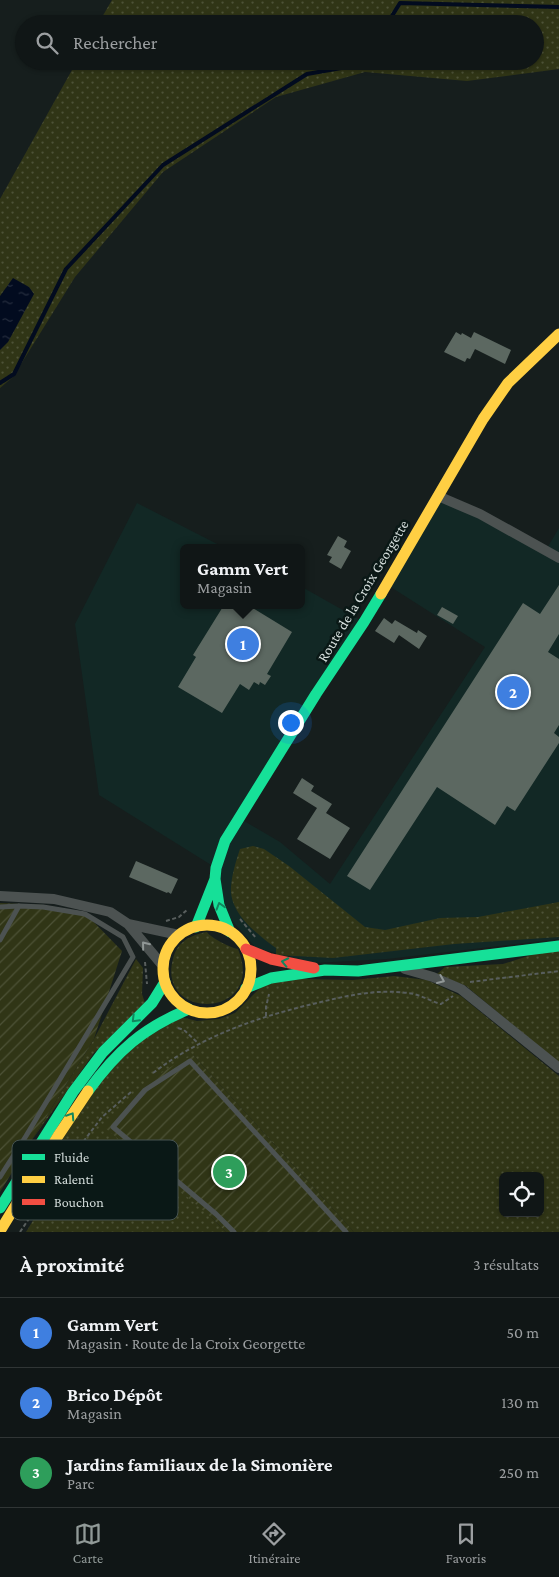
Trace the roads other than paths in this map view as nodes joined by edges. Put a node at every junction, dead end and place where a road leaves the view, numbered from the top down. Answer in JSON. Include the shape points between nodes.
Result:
{"nodes":[{"id":1,"x":559,"y":334,"type":"edge"},
{"id":2,"x":438,"y":496,"type":"junction"},
{"id":3,"x":559,"y":558,"type":"edge"},
{"id":4,"x":215,"y":879,"type":"junction"},
{"id":5,"x":0,"y":896,"type":"edge"},
{"id":6,"x":19,"y":906,"type":"junction"},
{"id":7,"x":0,"y":907,"type":"edge"},
{"id":8,"x":128,"y":924,"type":"junction"},
{"id":9,"x":196,"y":927,"type":"junction"},
{"id":10,"x":230,"y":932,"type":"junction"},
{"id":11,"x":178,"y":936,"type":"junction"},
{"id":12,"x":0,"y":940,"type":"edge"},
{"id":13,"x":559,"y":946,"type":"edge"},
{"id":14,"x":246,"y":949,"type":"junction"},
{"id":15,"x":163,"y":966,"type":"junction"},
{"id":16,"x":394,"y":967,"type":"junction"},
{"id":17,"x":325,"y":970,"type":"junction"},
{"id":18,"x":165,"y":982,"type":"junction"},
{"id":19,"x":246,"y":988,"type":"junction"},
{"id":20,"x":189,"y":1009,"type":"junction"},
{"id":21,"x":559,"y":1068,"type":"edge"},
{"id":22,"x":23,"y":1140,"type":"edge"},
{"id":23,"x":43,"y":1140,"type":"edge"},
{"id":24,"x":57,"y":1140,"type":"edge"},
{"id":25,"x":128,"y":1140,"type":"edge"},
{"id":26,"x":12,"y":1158,"type":"edge"},
{"id":27,"x":0,"y":1176,"type":"edge"},
{"id":28,"x":178,"y":1182,"type":"edge"},
{"id":29,"x":12,"y":1189,"type":"edge"},
{"id":30,"x":0,"y":1208,"type":"edge"},
{"id":31,"x":12,"y":1212,"type":"edge"},
{"id":32,"x":0,"y":1231,"type":"edge"},
{"id":33,"x":234,"y":1232,"type":"edge"},
{"id":34,"x":346,"y":1232,"type":"edge"}],
"edges":[{"from":1,"to":2,"type":"main road","name":"Route de la Croix Georgette","via":[[508,383]]},
{"from":2,"to":3,"type":"street","via":[[480,514]]},
{"from":2,"to":4,"type":"main road","name":"Route de la Croix Georgette","via":[[364,622],[230,834],[216,868]]},
{"from":4,"to":9,"type":"main road","name":"Route de la Croix Georgette"},
{"from":10,"to":4,"type":"main road","name":"Route de la Croix Georgette","one_way":true,"via":[[219,905]]},
{"from":5,"to":8,"type":"street","via":[[54,899],[110,912]]},
{"from":6,"to":7,"type":"lane"},
{"from":6,"to":12,"type":"lane"},
{"from":6,"to":22,"type":"lane","via":[[85,914],[122,937],[133,957]]},
{"from":8,"to":11,"type":"street"},
{"from":15,"to":8,"type":"street","one_way":true},
{"from":9,"to":10,"type":"main road","via":[[212,926]]},
{"from":9,"to":11,"type":"main road"},
{"from":10,"to":14,"type":"main road"},
{"from":11,"to":15,"type":"main road","via":[[169,947]]},
{"from":13,"to":16,"type":"main road"},
{"from":17,"to":14,"type":"main road","one_way":true,"via":[[271,959]]},
{"from":14,"to":19,"type":"main road","via":[[251,970]]},
{"from":15,"to":18,"type":"main road"},
{"from":16,"to":17,"type":"main road"},
{"from":16,"to":21,"type":"street","one_way":true,"via":[[433,977],[461,989]]},
{"from":17,"to":19,"type":"main road","via":[[271,978]]},
{"from":18,"to":20,"type":"main road","via":[[174,998]]},
{"from":18,"to":23,"type":"main road","one_way":true,"via":[[152,1003],[92,1066]]},
{"from":19,"to":20,"type":"main road","via":[[234,1003],[217,1012]]},
{"from":24,"to":20,"type":"main road","one_way":true,"via":[[108,1062],[143,1032]]},
{"from":25,"to":34,"type":"lane","via":[[113,1127],[145,1090],[190,1061]]},
{"from":26,"to":27,"type":"lane"},
{"from":28,"to":33,"type":"lane"},
{"from":29,"to":30,"type":"main road","one_way":true},
{"from":32,"to":31,"type":"main road","one_way":true}]}
